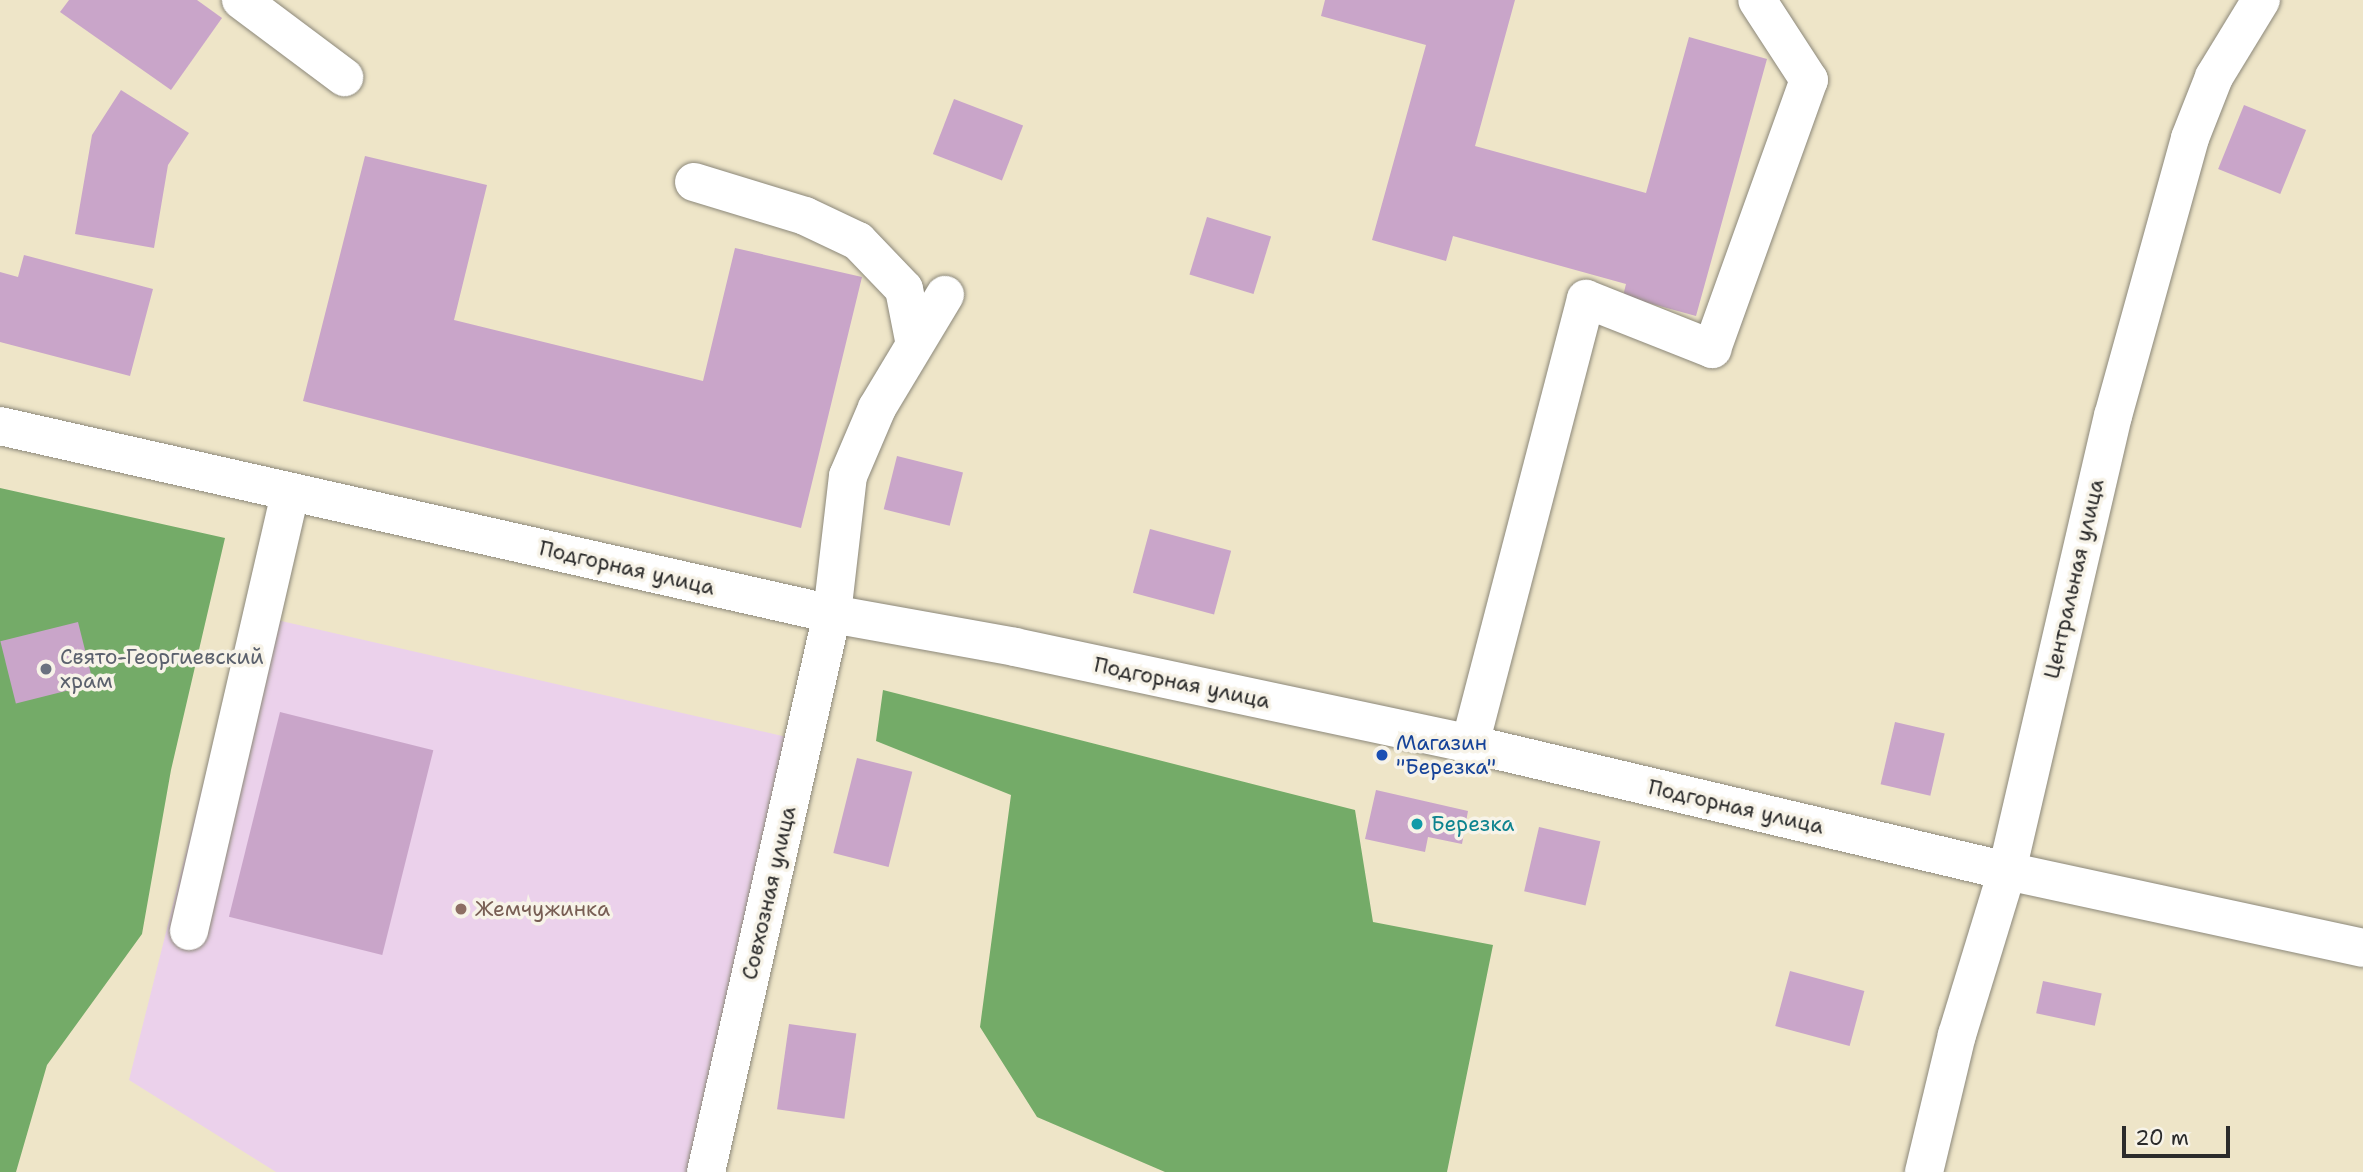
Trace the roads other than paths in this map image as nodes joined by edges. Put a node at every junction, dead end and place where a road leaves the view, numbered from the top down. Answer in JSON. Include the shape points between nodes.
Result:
{"nodes":[{"id":1,"x":241,"y":0,"type":"edge"},
{"id":2,"x":1757,"y":0,"type":"edge"},
{"id":3,"x":2261,"y":0,"type":"edge"},
{"id":4,"x":344,"y":77,"type":"dead end"},
{"id":5,"x":694,"y":182,"type":"dead end"},
{"id":6,"x":945,"y":295,"type":"dead end"},
{"id":7,"x":914,"y":340,"type":"junction"},
{"id":8,"x":0,"y":426,"type":"edge"},
{"id":9,"x":290,"y":494,"type":"junction"},
{"id":10,"x":832,"y":614,"type":"junction"},
{"id":11,"x":1470,"y":744,"type":"junction"},
{"id":12,"x":2007,"y":871,"type":"junction"},
{"id":13,"x":189,"y":931,"type":"dead end"},
{"id":14,"x":2363,"y":948,"type":"edge"},
{"id":15,"x":706,"y":1172,"type":"edge"},
{"id":16,"x":1924,"y":1172,"type":"edge"}],
"edges":[{"from":1,"to":4,"type":"street"},
{"from":2,"to":11,"type":"street","via":[[1809,80],[1712,349],[1586,299]]},
{"from":3,"to":12,"type":"street","name":"Центральная улица","via":[[2214,77],[2190,138],[2110,430]]},
{"from":5,"to":7,"type":"street","via":[[805,216],[858,241],[904,289]]},
{"from":6,"to":7,"type":"street","name":"Совхозная улица"},
{"from":7,"to":10,"type":"street","name":"Совхозная улица","via":[[848,476]]},
{"from":8,"to":9,"type":"street","name":"Подгорная улица"},
{"from":9,"to":10,"type":"street","name":"Подгорная улица"},
{"from":9,"to":13,"type":"street"},
{"from":10,"to":11,"type":"street","name":"Подгорная улица","via":[[1015,647]]},
{"from":10,"to":15,"type":"street","name":"Совхозная улица"},
{"from":11,"to":12,"type":"street","name":"Подгорная улица"},
{"from":12,"to":14,"type":"street","name":"Подгорная улица"},
{"from":12,"to":16,"type":"street","name":"Центральная улица","via":[[1957,1035]]}]}
